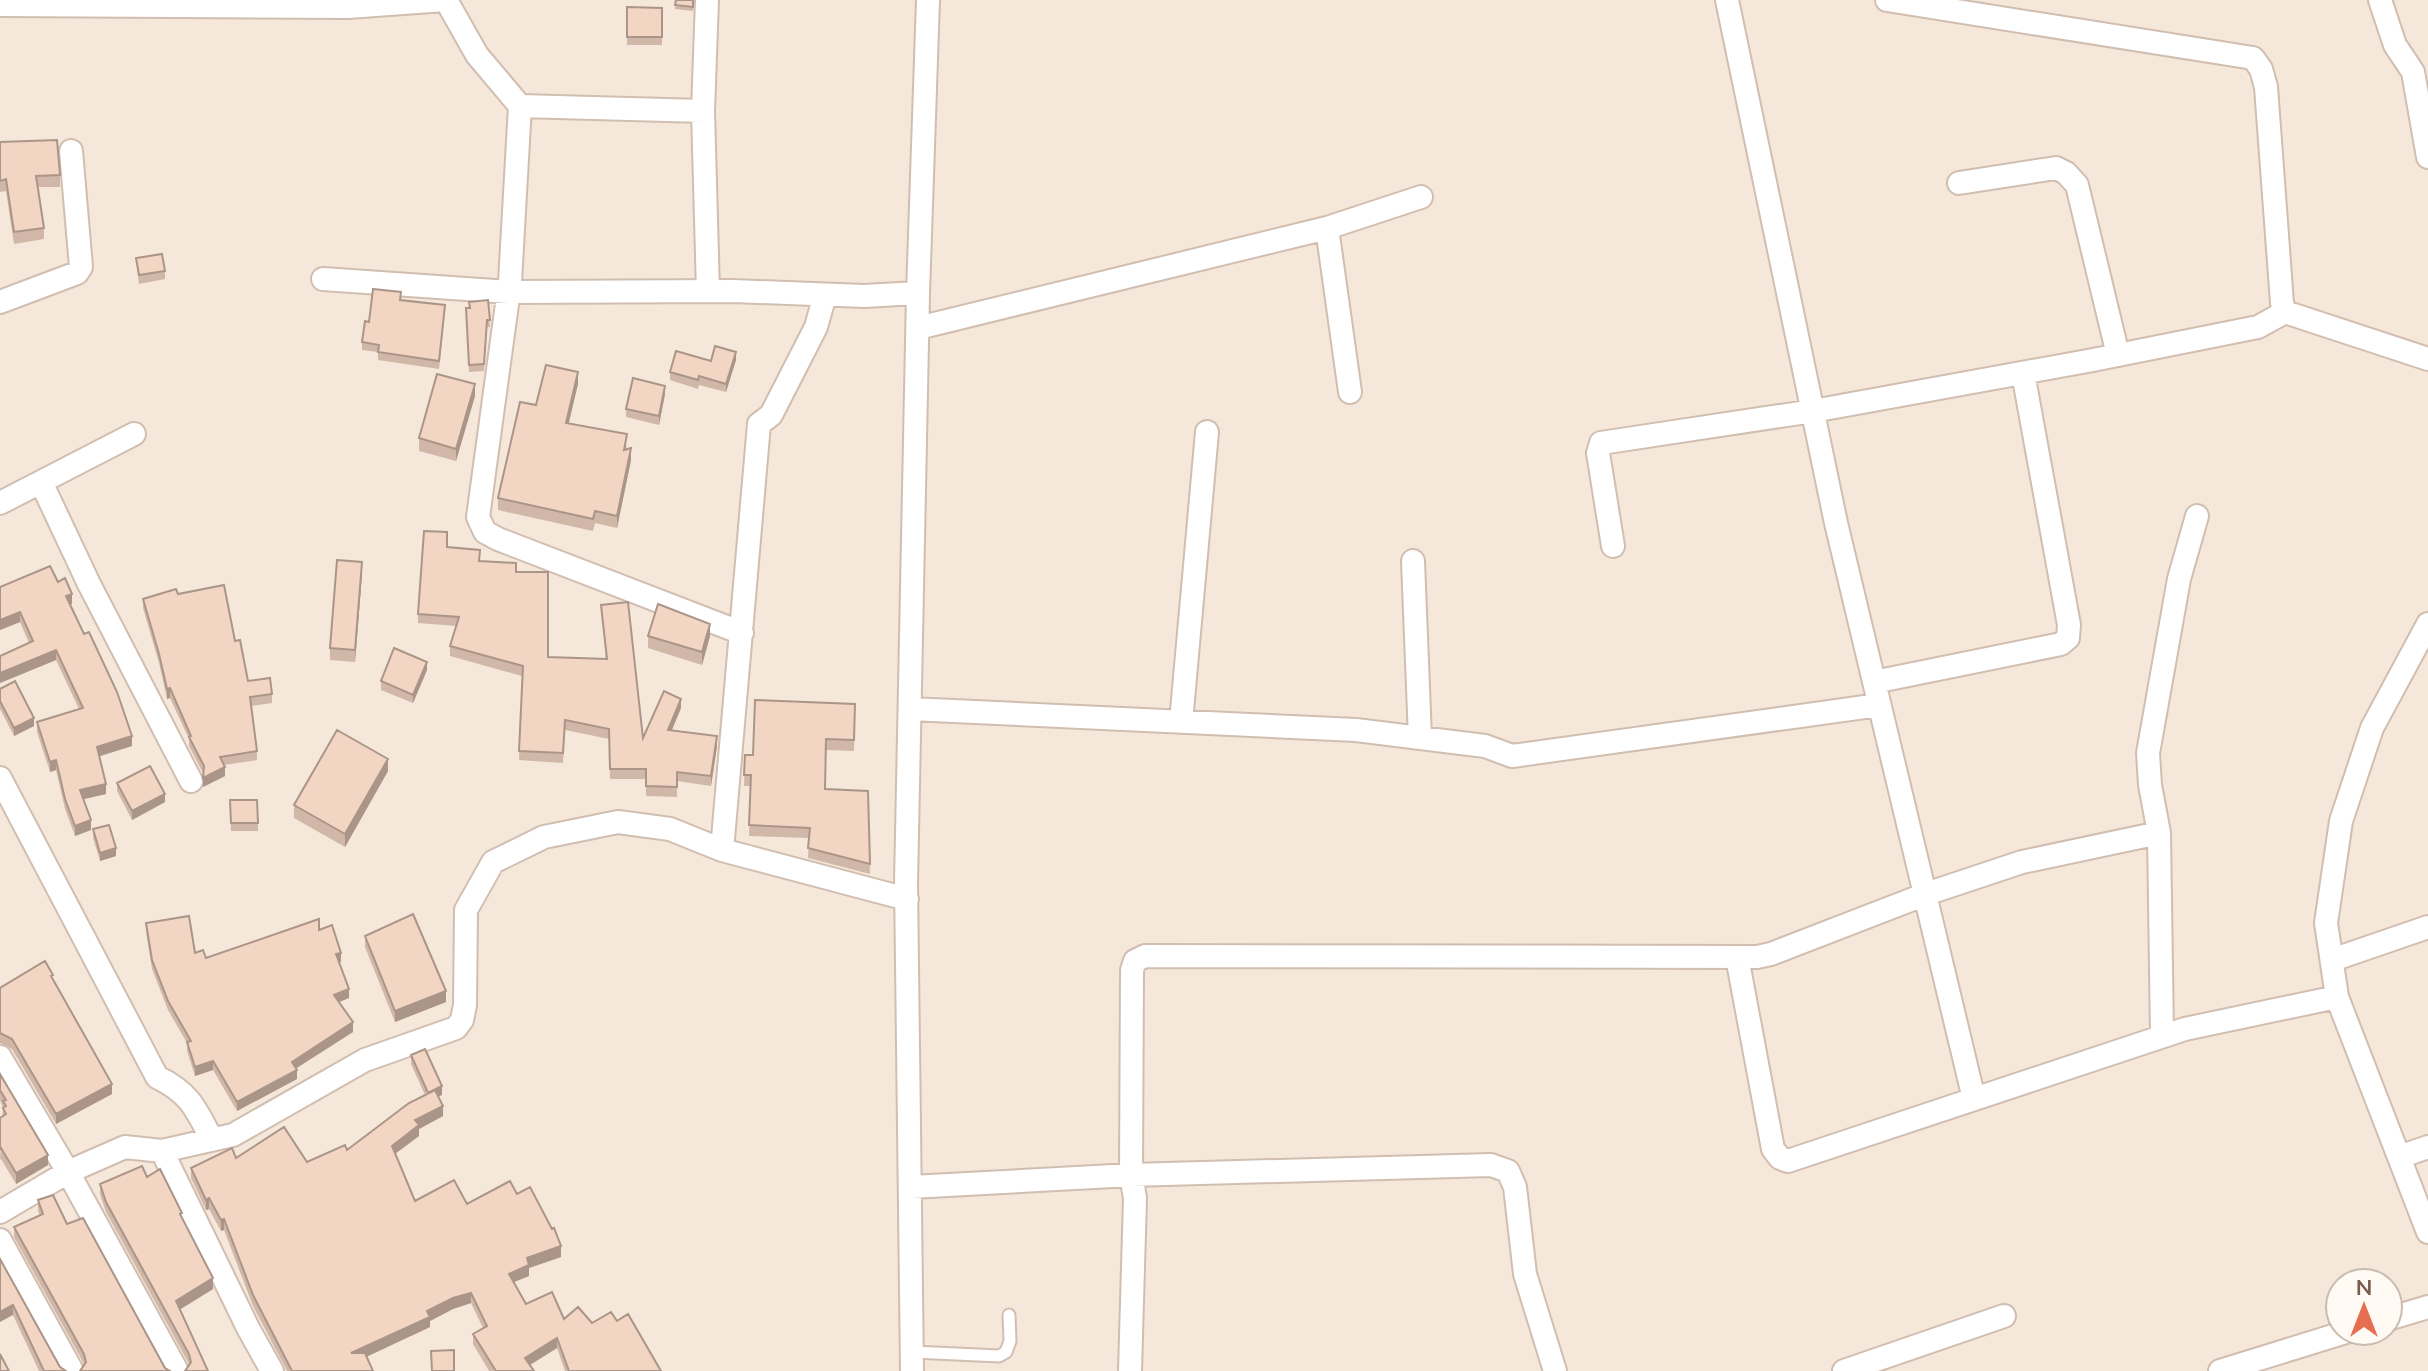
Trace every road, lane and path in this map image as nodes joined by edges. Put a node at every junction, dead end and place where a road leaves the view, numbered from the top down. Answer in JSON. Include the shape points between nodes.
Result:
{"nodes":[{"id":1,"x":445,"y":0,"type":"edge"},
{"id":2,"x":707,"y":0,"type":"edge"},
{"id":3,"x":928,"y":0,"type":"edge"},
{"id":4,"x":1727,"y":0,"type":"edge"},
{"id":5,"x":1887,"y":0,"type":"edge"},
{"id":6,"x":2380,"y":0,"type":"edge"},
{"id":7,"x":0,"y":5,"type":"edge"},
{"id":8,"x":520,"y":106,"type":"junction"},
{"id":9,"x":703,"y":111,"type":"junction"},
{"id":10,"x":71,"y":151,"type":"dead end"},
{"id":11,"x":2428,"y":157,"type":"edge"},
{"id":12,"x":1959,"y":183,"type":"dead end"},
{"id":13,"x":1421,"y":197,"type":"dead end"},
{"id":14,"x":1327,"y":228,"type":"junction"},
{"id":15,"x":323,"y":279,"type":"dead end"},
{"id":16,"x":708,"y":291,"type":"junction"},
{"id":17,"x":509,"y":292,"type":"junction"},
{"id":18,"x":918,"y":293,"type":"junction"},
{"id":19,"x":825,"y":295,"type":"junction"},
{"id":20,"x":0,"y":302,"type":"edge"},
{"id":21,"x":2285,"y":312,"type":"junction"},
{"id":22,"x":918,"y":328,"type":"junction"},
{"id":23,"x":2118,"y":355,"type":"junction"},
{"id":24,"x":2428,"y":359,"type":"edge"},
{"id":25,"x":2023,"y":373,"type":"junction"},
{"id":26,"x":1350,"y":392,"type":"dead end"},
{"id":27,"x":1813,"y":411,"type":"junction"},
{"id":28,"x":1207,"y":432,"type":"dead end"},
{"id":29,"x":134,"y":434,"type":"dead end"},
{"id":30,"x":41,"y":482,"type":"junction"},
{"id":31,"x":0,"y":503,"type":"edge"},
{"id":32,"x":2197,"y":516,"type":"dead end"},
{"id":33,"x":1613,"y":546,"type":"dead end"},
{"id":34,"x":1413,"y":561,"type":"dead end"},
{"id":35,"x":2428,"y":624,"type":"edge"},
{"id":36,"x":742,"y":633,"type":"junction"},
{"id":37,"x":1874,"y":682,"type":"junction"},
{"id":38,"x":1879,"y":705,"type":"junction"},
{"id":39,"x":910,"y":709,"type":"junction"},
{"id":40,"x":1181,"y":722,"type":"junction"},
{"id":41,"x":1420,"y":738,"type":"junction"},
{"id":42,"x":0,"y":778,"type":"edge"},
{"id":43,"x":191,"y":781,"type":"dead end"},
{"id":44,"x":2159,"y":833,"type":"junction"},
{"id":45,"x":722,"y":850,"type":"junction"},
{"id":46,"x":1926,"y":894,"type":"junction"},
{"id":47,"x":907,"y":899,"type":"junction"},
{"id":48,"x":2428,"y":927,"type":"edge"},
{"id":49,"x":1737,"y":957,"type":"junction"},
{"id":50,"x":2332,"y":960,"type":"junction"},
{"id":51,"x":2337,"y":997,"type":"junction"},
{"id":52,"x":2162,"y":1036,"type":"junction"},
{"id":53,"x":0,"y":1057,"type":"edge"},
{"id":54,"x":1974,"y":1099,"type":"junction"},
{"id":55,"x":212,"y":1140,"type":"junction"},
{"id":56,"x":2428,"y":1147,"type":"edge"},
{"id":57,"x":162,"y":1151,"type":"junction"},
{"id":58,"x":2399,"y":1157,"type":"junction"},
{"id":59,"x":68,"y":1172,"type":"junction"},
{"id":60,"x":1131,"y":1175,"type":"junction"},
{"id":61,"x":911,"y":1187,"type":"junction"},
{"id":62,"x":0,"y":1212,"type":"edge"},
{"id":63,"x":2428,"y":1232,"type":"edge"},
{"id":64,"x":0,"y":1240,"type":"edge"},
{"id":65,"x":2428,"y":1307,"type":"edge"},
{"id":66,"x":2404,"y":1314,"type":"edge"},
{"id":67,"x":1009,"y":1315,"type":"dead end"},
{"id":68,"x":2004,"y":1316,"type":"dead end"},
{"id":69,"x":2324,"y":1339,"type":"edge"},
{"id":70,"x":912,"y":1362,"type":"edge"},
{"id":71,"x":72,"y":1371,"type":"edge"},
{"id":72,"x":177,"y":1371,"type":"edge"},
{"id":73,"x":272,"y":1371,"type":"edge"},
{"id":74,"x":1130,"y":1371,"type":"edge"},
{"id":75,"x":1555,"y":1371,"type":"edge"},
{"id":76,"x":1844,"y":1371,"type":"edge"},
{"id":77,"x":2220,"y":1371,"type":"edge"}],
"edges":[{"from":1,"to":7,"type":"street","via":[[348,7]]},
{"from":1,"to":8,"type":"street","via":[[477,55]]},
{"from":2,"to":9,"type":"street"},
{"from":3,"to":18,"type":"street"},
{"from":4,"to":27,"type":"street"},
{"from":5,"to":21,"type":"street","via":[[2253,58],[2266,87]]},
{"from":6,"to":11,"type":"street","via":[[2395,45],[2413,72]]},
{"from":8,"to":9,"type":"street"},
{"from":8,"to":17,"type":"street"},
{"from":9,"to":16,"type":"street"},
{"from":10,"to":20,"type":"street","via":[[81,267]]},
{"from":12,"to":23,"type":"street","via":[[2056,168],[2066,173],[2077,185]]},
{"from":13,"to":14,"type":"street"},
{"from":14,"to":22,"type":"street"},
{"from":14,"to":26,"type":"street"},
{"from":15,"to":17,"type":"street"},
{"from":16,"to":17,"type":"street"},
{"from":16,"to":19,"type":"street"},
{"from":17,"to":36,"type":"street","via":[[478,517],[485,532]]},
{"from":18,"to":19,"type":"street"},
{"from":18,"to":22,"type":"street"},
{"from":19,"to":36,"type":"street","via":[[816,327],[771,415],[759,424]]},
{"from":21,"to":23,"type":"street","via":[[2258,327]]},
{"from":21,"to":24,"type":"street"},
{"from":22,"to":39,"type":"street"},
{"from":23,"to":25,"type":"street"},
{"from":25,"to":27,"type":"street"},
{"from":25,"to":37,"type":"street","via":[[2068,638],[2061,644]]},
{"from":27,"to":33,"type":"street","via":[[1601,443],[1598,453]]},
{"from":27,"to":37,"type":"street"},
{"from":28,"to":40,"type":"street"},
{"from":29,"to":30,"type":"street"},
{"from":30,"to":31,"type":"street"},
{"from":30,"to":43,"type":"street"},
{"from":32,"to":44,"type":"street","via":[[2179,579],[2148,753]]},
{"from":34,"to":41,"type":"street"},
{"from":35,"to":50,"type":"street","via":[[2372,728],[2341,821],[2326,923]]},
{"from":36,"to":45,"type":"street"},
{"from":37,"to":38,"type":"street"},
{"from":38,"to":41,"type":"street","via":[[1512,756],[1485,746]]},
{"from":38,"to":46,"type":"street"},
{"from":39,"to":40,"type":"street"},
{"from":39,"to":47,"type":"street"},
{"from":40,"to":41,"type":"street"},
{"from":42,"to":55,"type":"street","via":[[157,1077],[178,1087]]},
{"from":44,"to":46,"type":"street","via":[[2022,862]]},
{"from":44,"to":52,"type":"street"},
{"from":45,"to":47,"type":"street"},
{"from":45,"to":55,"type":"street","via":[[670,829],[618,822],[544,837],[493,862],[466,910],[465,1005],[456,1028],[365,1060],[233,1135]]},
{"from":46,"to":49,"type":"street","via":[[1771,954]]},
{"from":46,"to":54,"type":"street"},
{"from":47,"to":61,"type":"street"},
{"from":48,"to":50,"type":"street"},
{"from":49,"to":54,"type":"street","via":[[1773,1149],[1780,1158],[1788,1161]]},
{"from":49,"to":60,"type":"street","via":[[1145,956],[1132,970]]},
{"from":50,"to":51,"type":"street"},
{"from":51,"to":52,"type":"street"},
{"from":51,"to":58,"type":"street"},
{"from":52,"to":54,"type":"street"},
{"from":53,"to":59,"type":"street"},
{"from":55,"to":57,"type":"street"},
{"from":56,"to":58,"type":"street"},
{"from":57,"to":59,"type":"street","via":[[125,1147]]},
{"from":57,"to":73,"type":"street"},
{"from":58,"to":63,"type":"street"},
{"from":59,"to":62,"type":"street"},
{"from":59,"to":72,"type":"street"},
{"from":60,"to":61,"type":"street"},
{"from":60,"to":74,"type":"street","via":[[1135,1198]]},
{"from":60,"to":75,"type":"street","via":[[1491,1165],[1508,1171],[1515,1187],[1525,1274]]},
{"from":61,"to":70,"type":"street"},
{"from":64,"to":71,"type":"street"},
{"from":65,"to":66,"type":"street"},
{"from":67,"to":70,"type":"lane","via":[[1010,1341],[999,1356]]},
{"from":68,"to":76,"type":"street"},
{"from":69,"to":77,"type":"street"}]}
